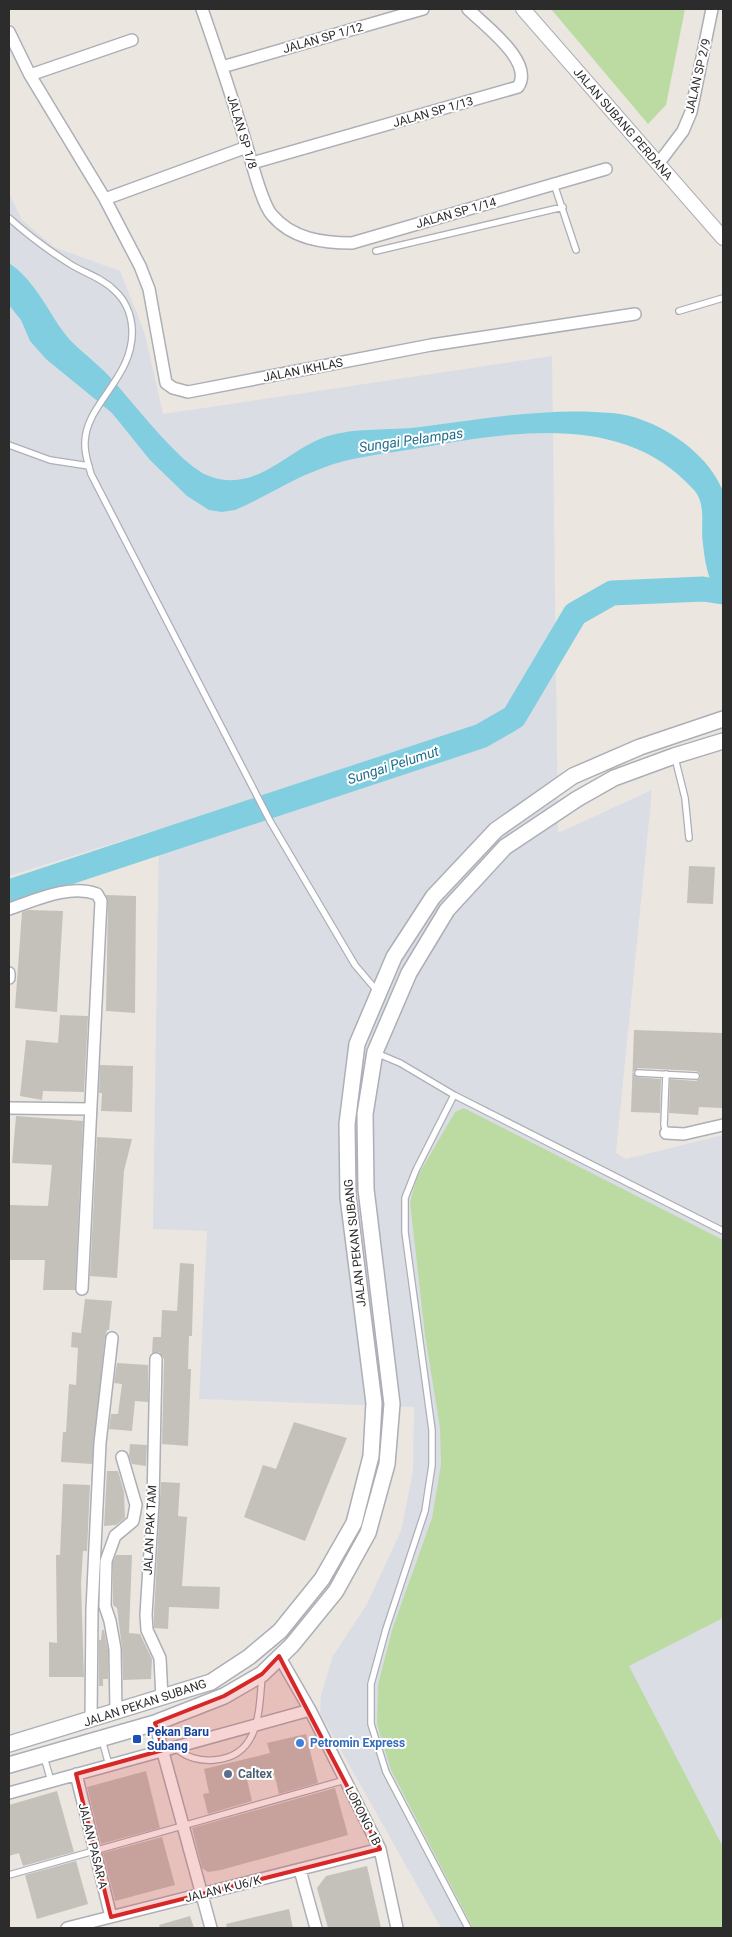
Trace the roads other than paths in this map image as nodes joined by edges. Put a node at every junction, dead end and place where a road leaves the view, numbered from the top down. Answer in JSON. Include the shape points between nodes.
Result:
{"nodes":[{"id":1,"x":202,"y":9,"type":"edge"},
{"id":2,"x":423,"y":9,"type":"edge"},
{"id":3,"x":468,"y":9,"type":"edge"},
{"id":4,"x":523,"y":9,"type":"edge"},
{"id":5,"x":712,"y":9,"type":"edge"},
{"id":6,"x":9,"y":32,"type":"edge"},
{"id":7,"x":132,"y":40,"type":"dead end"},
{"id":8,"x":222,"y":67,"type":"junction"},
{"id":9,"x":30,"y":75,"type":"junction"},
{"id":10,"x":247,"y":147,"type":"junction"},
{"id":11,"x":252,"y":163,"type":"junction"},
{"id":12,"x":658,"y":164,"type":"junction"},
{"id":13,"x":606,"y":169,"type":"dead end"},
{"id":14,"x":554,"y":184,"type":"junction"},
{"id":15,"x":105,"y":199,"type":"junction"},
{"id":16,"x":563,"y":207,"type":"junction"},
{"id":17,"x":9,"y":218,"type":"edge"},
{"id":18,"x":305,"y":238,"type":"joint"},
{"id":19,"x":723,"y":238,"type":"edge"},
{"id":20,"x":576,"y":250,"type":"dead end"},
{"id":21,"x":376,"y":251,"type":"dead end"},
{"id":22,"x":723,"y":298,"type":"edge"},
{"id":23,"x":679,"y":310,"type":"dead end"},
{"id":24,"x":635,"y":314,"type":"dead end"},
{"id":25,"x":9,"y":446,"type":"edge"},
{"id":26,"x":89,"y":466,"type":"junction"},
{"id":27,"x":723,"y":719,"type":"edge"},
{"id":28,"x":723,"y":741,"type":"edge"},
{"id":29,"x":674,"y":756,"type":"junction"},
{"id":30,"x":689,"y":838,"type":"dead end"},
{"id":31,"x":9,"y":910,"type":"edge"},
{"id":32,"x":9,"y":973,"type":"edge"},
{"id":33,"x":9,"y":978,"type":"edge"},
{"id":34,"x":378,"y":992,"type":"junction"},
{"id":35,"x":375,"y":1052,"type":"junction"},
{"id":36,"x":638,"y":1072,"type":"dead end"},
{"id":37,"x":666,"y":1074,"type":"junction"},
{"id":38,"x":696,"y":1076,"type":"dead end"},
{"id":39,"x":454,"y":1095,"type":"junction"},
{"id":40,"x":9,"y":1108,"type":"edge"},
{"id":41,"x":90,"y":1109,"type":"junction"},
{"id":42,"x":723,"y":1125,"type":"edge"},
{"id":43,"x":666,"y":1133,"type":"joint"},
{"id":44,"x":723,"y":1231,"type":"edge"},
{"id":45,"x":82,"y":1289,"type":"dead end"},
{"id":46,"x":112,"y":1338,"type":"dead end"},
{"id":47,"x":156,"y":1359,"type":"dead end"},
{"id":48,"x":122,"y":1457,"type":"dead end"},
{"id":49,"x":279,"y":1656,"type":"junction"},
{"id":50,"x":262,"y":1674,"type":"junction"},
{"id":51,"x":162,"y":1698,"type":"junction"},
{"id":52,"x":310,"y":1710,"type":"junction"},
{"id":53,"x":116,"y":1712,"type":"junction"},
{"id":54,"x":91,"y":1720,"type":"junction"},
{"id":55,"x":155,"y":1723,"type":"junction"},
{"id":56,"x":258,"y":1724,"type":"junction"},
{"id":57,"x":101,"y":1738,"type":"junction"},
{"id":58,"x":9,"y":1744,"type":"edge"},
{"id":59,"x":174,"y":1747,"type":"junction"},
{"id":60,"x":162,"y":1750,"type":"junction"},
{"id":61,"x":43,"y":1755,"type":"junction"},
{"id":62,"x":9,"y":1765,"type":"edge"},
{"id":63,"x":109,"y":1765,"type":"junction"},
{"id":64,"x":76,"y":1774,"type":"junction"},
{"id":65,"x":345,"y":1780,"type":"junction"},
{"id":66,"x":51,"y":1781,"type":"junction"},
{"id":67,"x":9,"y":1793,"type":"edge"},
{"id":68,"x":183,"y":1826,"type":"junction"},
{"id":69,"x":380,"y":1849,"type":"junction"},
{"id":70,"x":94,"y":1850,"type":"junction"},
{"id":71,"x":300,"y":1870,"type":"junction"},
{"id":72,"x":9,"y":1875,"type":"edge"},
{"id":73,"x":202,"y":1894,"type":"junction"},
{"id":74,"x":111,"y":1917,"type":"junction"},
{"id":75,"x":66,"y":1928,"type":"edge"},
{"id":76,"x":210,"y":1928,"type":"edge"},
{"id":77,"x":316,"y":1928,"type":"edge"},
{"id":78,"x":398,"y":1928,"type":"edge"},
{"id":79,"x":468,"y":1928,"type":"edge"}],
"edges":[{"from":1,"to":8,"type":"street","name":"JALAN SP 1/8"},
{"from":2,"to":8,"type":"street","name":"JALAN SP 1/12"},
{"from":3,"to":11,"type":"street","name":"JALAN SP 1/13","via":[[516,57],[521,74],[518,87]]},
{"from":4,"to":12,"type":"street","name":"JALAN SUBANG PERDANA"},
{"from":5,"to":12,"type":"street","name":"JALAN SP 2/9","via":[[690,112],[683,131]]},
{"from":6,"to":9,"type":"street","name":"JALAN IKHLAS"},
{"from":7,"to":9,"type":"street"},
{"from":8,"to":10,"type":"street","name":"JALAN SP 1/8"},
{"from":9,"to":15,"type":"street","name":"JALAN IKHLAS"},
{"from":10,"to":11,"type":"street","name":"JALAN SP 1/8"},
{"from":10,"to":15,"type":"street"},
{"from":11,"to":18,"type":"street","name":"JALAN SP 1/8","via":[[271,214],[284,227]]},
{"from":12,"to":19,"type":"street","name":"JALAN SUBANG PERDANA"},
{"from":13,"to":14,"type":"street","name":"JALAN SP 1/14"},
{"from":14,"to":16,"type":"lane"},
{"from":14,"to":18,"type":"street","name":"JALAN SP 1/14","via":[[352,243]]},
{"from":15,"to":24,"type":"street","name":"JALAN IKHLAS","via":[[149,289],[166,383],[188,392],[431,345]]},
{"from":16,"to":20,"type":"lane"},
{"from":16,"to":21,"type":"lane"},
{"from":17,"to":26,"type":"lane","via":[[39,244],[115,290],[126,305],[132,322],[132,341],[126,364],[97,410],[84,440]]},
{"from":22,"to":23,"type":"lane"},
{"from":25,"to":26,"type":"lane","via":[[50,460]]},
{"from":26,"to":34,"type":"lane","via":[[270,821],[355,965]]},
{"from":27,"to":34,"type":"main road","name":"JALAN PEKAN SUBANG","via":[[640,747],[572,776],[496,830],[433,897],[394,957]]},
{"from":28,"to":29,"type":"main road","name":"JALAN PEKAN SUBANG"},
{"from":29,"to":30,"type":"lane","via":[[685,798]]},
{"from":29,"to":35,"type":"main road","name":"JALAN PEKAN SUBANG","via":[[614,778],[505,848],[447,910],[409,972]]},
{"from":31,"to":41,"type":"street","via":[[53,895],[77,891],[90,891],[99,896]]},
{"from":32,"to":33,"type":"street"},
{"from":34,"to":51,"type":"main road","name":"JALAN PEKAN SUBANG","via":[[357,1044],[347,1124],[348,1197],[374,1403],[371,1456],[354,1524],[322,1579],[280,1631],[211,1682]]},
{"from":35,"to":39,"type":"lane"},
{"from":35,"to":49,"type":"main road","name":"JALAN PEKAN SUBANG","via":[[366,1114],[366,1189],[392,1404],[387,1464],[368,1533],[336,1591],[292,1645]]},
{"from":36,"to":37,"type":"lane"},
{"from":37,"to":38,"type":"lane"},
{"from":37,"to":43,"type":"lane"},
{"from":39,"to":44,"type":"lane"},
{"from":39,"to":79,"type":"lane","via":[[404,1198],[405,1232],[432,1430],[432,1465],[425,1511],[371,1684],[371,1724],[386,1772]]},
{"from":40,"to":41,"type":"street"},
{"from":41,"to":45,"type":"street"},
{"from":42,"to":43,"type":"street","via":[[684,1134]]},
{"from":46,"to":54,"type":"street","via":[[100,1444],[92,1610]]},
{"from":47,"to":51,"type":"street","name":"JALAN PAK TAM","via":[[153,1503],[146,1615],[147,1630],[160,1658]]},
{"from":48,"to":53,"type":"street","via":[[136,1505],[133,1521],[115,1536],[106,1560],[105,1606],[115,1649]]},
{"from":49,"to":50,"type":"main road","name":"JALAN PEKAN SUBANG"},
{"from":49,"to":52,"type":"street","name":"LORONG 1B"},
{"from":50,"to":55,"type":"main road","name":"JALAN PEKAN SUBANG","via":[[224,1696]]},
{"from":50,"to":56,"type":"lane"},
{"from":51,"to":53,"type":"main road","name":"JALAN PEKAN SUBANG"},
{"from":52,"to":56,"type":"street"},
{"from":52,"to":65,"type":"street","name":"LORONG 1B"},
{"from":53,"to":54,"type":"main road","name":"JALAN PEKAN SUBANG"},
{"from":54,"to":58,"type":"main road","name":"JALAN PEKAN SUBANG"},
{"from":55,"to":57,"type":"main road","name":"JALAN PEKAN SUBANG"},
{"from":55,"to":60,"type":"street"},
{"from":56,"to":59,"type":"street"},
{"from":56,"to":59,"type":"lane","via":[[244,1748],[227,1759],[199,1761]]},
{"from":57,"to":61,"type":"main road","name":"JALAN PEKAN SUBANG"},
{"from":57,"to":63,"type":"lane"},
{"from":59,"to":60,"type":"street"},
{"from":60,"to":63,"type":"street"},
{"from":60,"to":68,"type":"street"},
{"from":61,"to":62,"type":"main road","name":"JALAN PEKAN SUBANG"},
{"from":61,"to":66,"type":"lane"},
{"from":63,"to":64,"type":"street"},
{"from":64,"to":66,"type":"street"},
{"from":64,"to":70,"type":"street","name":"JALAN PASAR A"},
{"from":65,"to":68,"type":"lane"},
{"from":65,"to":69,"type":"street","name":"LORONG 1B"},
{"from":66,"to":67,"type":"street"},
{"from":68,"to":70,"type":"lane"},
{"from":68,"to":73,"type":"street"},
{"from":69,"to":71,"type":"street","name":"JALAN K U6/K"},
{"from":69,"to":78,"type":"street","name":"LORONG 1B"},
{"from":70,"to":72,"type":"lane"},
{"from":70,"to":74,"type":"street","name":"JALAN PASAR A"},
{"from":71,"to":73,"type":"street","name":"JALAN K U6/K"},
{"from":71,"to":77,"type":"street"},
{"from":73,"to":74,"type":"street","name":"JALAN K U6/K"},
{"from":73,"to":76,"type":"street"},
{"from":74,"to":75,"type":"street","name":"JALAN K U6/K"}]}
